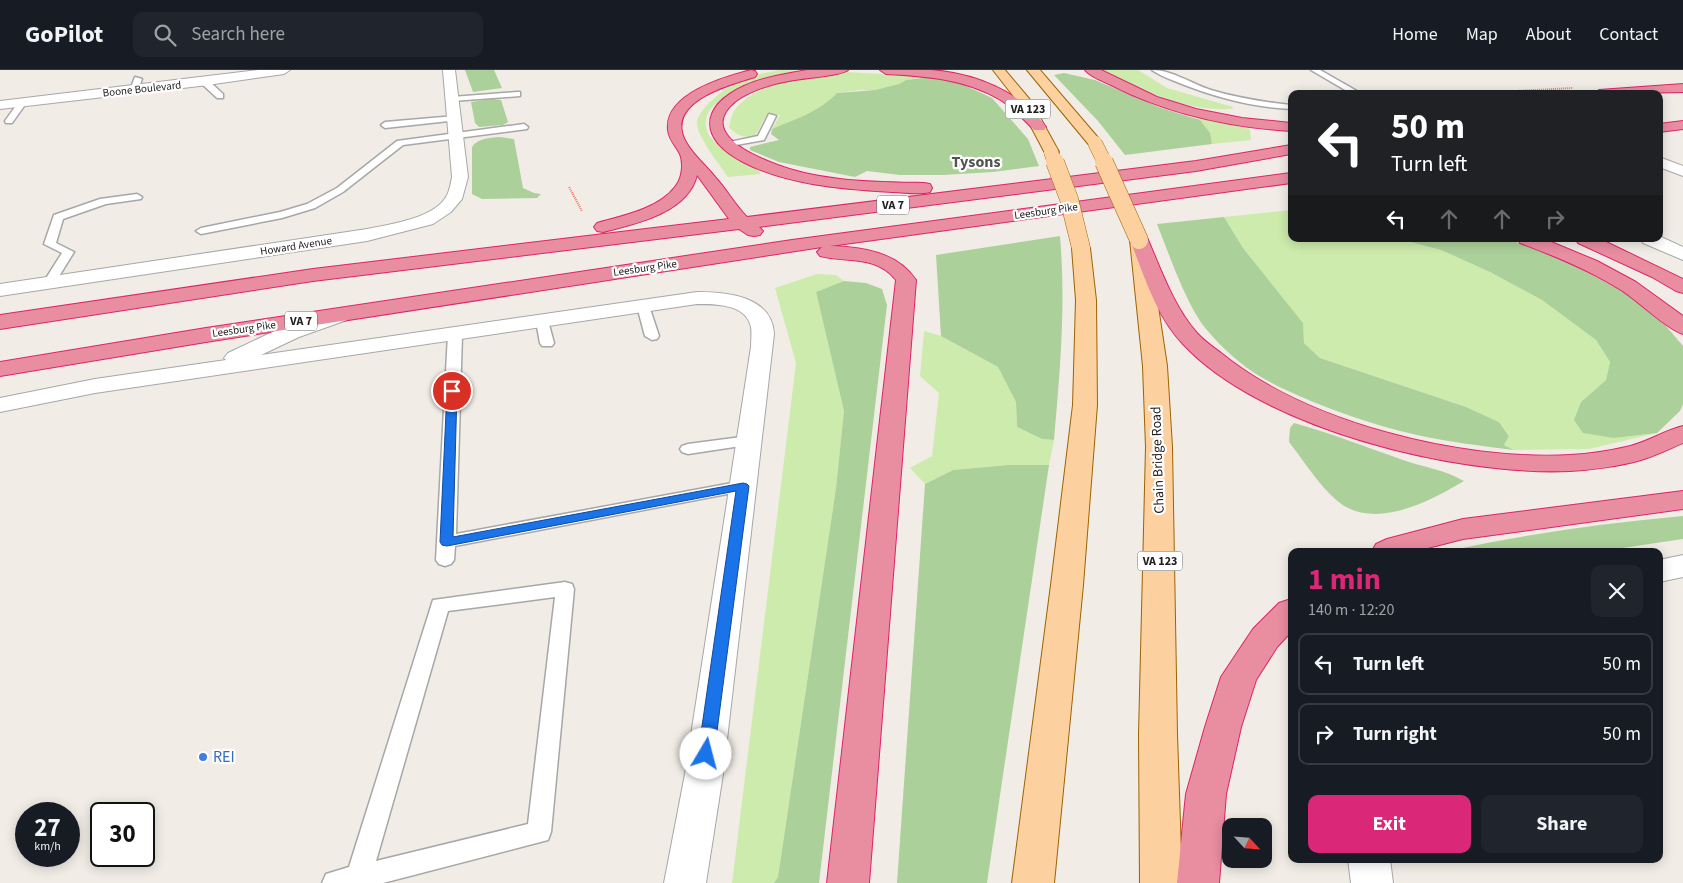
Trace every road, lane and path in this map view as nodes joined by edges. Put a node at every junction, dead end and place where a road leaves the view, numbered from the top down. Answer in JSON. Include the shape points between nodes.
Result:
{"nodes":[{"id":1,"x":284,"y":70,"type":"edge"},
{"id":2,"x":449,"y":70,"type":"edge"},
{"id":3,"x":768,"y":70,"type":"edge"},
{"id":4,"x":842,"y":70,"type":"edge"},
{"id":5,"x":886,"y":70,"type":"edge"},
{"id":6,"x":999,"y":70,"type":"edge"},
{"id":7,"x":1033,"y":70,"type":"edge"},
{"id":8,"x":1091,"y":70,"type":"edge"},
{"id":9,"x":1156,"y":70,"type":"edge"},
{"id":10,"x":1315,"y":70,"type":"edge"},
{"id":11,"x":256,"y":72,"type":"edge"},
{"id":12,"x":205,"y":82,"type":"junction"},
{"id":13,"x":1582,"y":87,"type":"dead end"},
{"id":14,"x":1683,"y":88,"type":"edge"},
{"id":15,"x":1351,"y":90,"type":"edge"},
{"id":16,"x":1529,"y":90,"type":"edge"},
{"id":17,"x":1655,"y":90,"type":"edge"},
{"id":18,"x":516,"y":94,"type":"dead end"},
{"id":19,"x":220,"y":96,"type":"dead end"},
{"id":20,"x":452,"y":99,"type":"junction"},
{"id":21,"x":23,"y":102,"type":"junction"},
{"id":22,"x":0,"y":105,"type":"edge"},
{"id":23,"x":1288,"y":107,"type":"edge"},
{"id":24,"x":772,"y":116,"type":"dead end"},
{"id":25,"x":9,"y":121,"type":"dead end"},
{"id":26,"x":1683,"y":125,"type":"edge"},
{"id":27,"x":385,"y":126,"type":"dead end"},
{"id":28,"x":456,"y":126,"type":"junction"},
{"id":29,"x":524,"y":127,"type":"dead end"},
{"id":30,"x":1039,"y":127,"type":"junction"},
{"id":31,"x":1288,"y":127,"type":"edge"},
{"id":32,"x":1663,"y":128,"type":"edge"},
{"id":33,"x":728,"y":146,"type":"junction"},
{"id":34,"x":1288,"y":151,"type":"edge"},
{"id":35,"x":687,"y":152,"type":"junction"},
{"id":36,"x":1663,"y":164,"type":"edge"},
{"id":37,"x":1683,"y":171,"type":"edge"},
{"id":38,"x":1288,"y":178,"type":"edge"},
{"id":39,"x":1045,"y":186,"type":"junction"},
{"id":40,"x":569,"y":187,"type":"dead end"},
{"id":41,"x":1288,"y":194,"type":"edge"},
{"id":42,"x":1168,"y":195,"type":"junction"},
{"id":43,"x":136,"y":197,"type":"dead end"},
{"id":44,"x":586,"y":218,"type":"dead end"},
{"id":45,"x":741,"y":223,"type":"junction"},
{"id":46,"x":201,"y":231,"type":"dead end"},
{"id":47,"x":885,"y":232,"type":"junction"},
{"id":48,"x":1138,"y":240,"type":"junction"},
{"id":49,"x":1534,"y":242,"type":"edge"},
{"id":50,"x":1592,"y":242,"type":"edge"},
{"id":51,"x":1657,"y":242,"type":"edge"},
{"id":52,"x":741,"y":254,"type":"junction"},
{"id":53,"x":1683,"y":254,"type":"edge"},
{"id":54,"x":442,"y":259,"type":"junction"},
{"id":55,"x":49,"y":282,"type":"junction"},
{"id":56,"x":1683,"y":287,"type":"edge"},
{"id":57,"x":0,"y":290,"type":"edge"},
{"id":58,"x":643,"y":306,"type":"junction"},
{"id":59,"x":340,"y":315,"type":"junction"},
{"id":60,"x":0,"y":322,"type":"edge"},
{"id":61,"x":1683,"y":327,"type":"edge"},
{"id":62,"x":454,"y":334,"type":"junction"},
{"id":63,"x":652,"y":336,"type":"dead end"},
{"id":64,"x":0,"y":369,"type":"edge"},
{"id":65,"x":197,"y":372,"type":"junction"},
{"id":66,"x":0,"y":405,"type":"edge"},
{"id":67,"x":1683,"y":434,"type":"edge"},
{"id":68,"x":749,"y":442,"type":"junction"},
{"id":69,"x":688,"y":449,"type":"dead end"},
{"id":70,"x":743,"y":486,"type":"junction"},
{"id":71,"x":1683,"y":500,"type":"edge"},
{"id":72,"x":447,"y":542,"type":"junction"},
{"id":73,"x":1394,"y":548,"type":"edge"},
{"id":74,"x":445,"y":560,"type":"dead end"},
{"id":75,"x":1683,"y":566,"type":"edge"},
{"id":76,"x":1663,"y":570,"type":"edge"},
{"id":77,"x":1288,"y":614,"type":"edge"},
{"id":78,"x":1370,"y":863,"type":"edge"},
{"id":79,"x":347,"y":880,"type":"edge"},
{"id":80,"x":685,"y":883,"type":"edge"},
{"id":81,"x":848,"y":883,"type":"edge"},
{"id":82,"x":1034,"y":883,"type":"edge"},
{"id":83,"x":1161,"y":883,"type":"edge"},
{"id":84,"x":1198,"y":883,"type":"edge"},
{"id":85,"x":1372,"y":883,"type":"edge"}],
"edges":[{"from":1,"to":11,"type":"street","name":"Boone Boulevard"},
{"from":2,"to":20,"type":"street","name":"Howard Avenue"},
{"from":3,"to":35,"type":"highway","via":[[712,88],[685,105],[674,123],[676,134]]},
{"from":4,"to":33,"type":"highway","via":[[777,79],[732,98],[716,116],[715,126]]},
{"from":5,"to":30,"type":"highway","via":[[951,77],[987,88],[1004,96]]},
{"from":6,"to":30,"type":"main road","number":"VA 123","via":[[1024,101]]},
{"from":7,"to":48,"type":"main road","name":"Chain Bridge Road","number":"VA 123","bridge":true,"via":[[1095,143]]},
{"from":8,"to":31,"type":"highway","via":[[1177,108],[1226,119]]},
{"from":9,"to":23,"type":"lane","via":[[1215,95]]},
{"from":10,"to":15,"type":"lane"},
{"from":11,"to":12,"type":"street","name":"Boone Boulevard"},
{"from":12,"to":19,"type":"lane"},
{"from":12,"to":21,"type":"street","name":"Boone Boulevard","via":[[136,85]]},
{"from":13,"to":16,"type":"path"},
{"from":14,"to":17,"type":"highway"},
{"from":18,"to":20,"type":"lane"},
{"from":20,"to":28,"type":"street","name":"Howard Avenue"},
{"from":21,"to":22,"type":"street","name":"Boone Boulevard"},
{"from":21,"to":25,"type":"lane"},
{"from":24,"to":33,"type":"lane","via":[[761,138]]},
{"from":26,"to":32,"type":"highway"},
{"from":27,"to":28,"type":"lane"},
{"from":28,"to":29,"type":"lane"},
{"from":28,"to":46,"type":"lane","via":[[400,142],[340,190],[310,206],[282,215]]},
{"from":28,"to":55,"type":"street","name":"Howard Avenue","via":[[460,177],[456,195],[427,220],[367,235]]},
{"from":30,"to":82,"type":"main road","number":"VA 123","bridge":true,"via":[[1069,199],[1080,248],[1086,300],[1084,405]]},
{"from":33,"to":39,"type":"highway","via":[[768,166],[827,180],[918,188]]},
{"from":34,"to":39,"type":"highway","name":"Leesburg Pike","number":"VA 7"},
{"from":35,"to":45,"type":"highway"},
{"from":35,"to":54,"type":"highway","via":[[688,181],[683,190],[656,209],[605,226]]},
{"from":36,"to":37,"type":"street"},
{"from":38,"to":42,"type":"highway","name":"Leesburg Pike","number":"VA 7"},
{"from":39,"to":45,"type":"highway","name":"Leesburg Pike","number":"VA 7"},
{"from":40,"to":44,"type":"path"},
{"from":41,"to":42,"type":"highway"},
{"from":42,"to":47,"type":"highway","name":"Leesburg Pike","number":"VA 7"},
{"from":43,"to":55,"type":"lane","via":[[104,201],[58,217],[50,244],[68,252]]},
{"from":45,"to":47,"type":"highway","via":[[766,234],[795,238]]},
{"from":45,"to":54,"type":"highway","name":"Leesburg Pike","number":"VA 7"},
{"from":47,"to":52,"type":"highway","name":"Leesburg Pike","number":"VA 7"},
{"from":48,"to":67,"type":"highway","via":[[1172,314],[1191,340],[1218,364],[1248,385],[1285,404],[1352,430],[1410,446],[1533,463],[1588,462],[1633,455],[1667,444]]},
{"from":48,"to":83,"type":"main road","name":"Chain Bridge Road","number":"VA 123","via":[[1155,366],[1159,447]]},
{"from":49,"to":61,"type":"highway","via":[[1628,285]]},
{"from":50,"to":56,"type":"highway"},
{"from":51,"to":53,"type":"street"},
{"from":52,"to":59,"type":"highway","name":"Leesburg Pike","number":"VA 7"},
{"from":52,"to":81,"type":"highway","via":[[833,252],[868,256],[899,269],[906,280]]},
{"from":54,"to":60,"type":"highway","name":"Leesburg Pike","number":"VA 7"},
{"from":55,"to":57,"type":"street","name":"Howard Avenue"},
{"from":58,"to":62,"type":"street","via":[[545,332]]},
{"from":58,"to":63,"type":"lane"},
{"from":58,"to":68,"type":"street","via":[[720,298],[753,311],[762,325],[762,347]]},
{"from":59,"to":64,"type":"highway","name":"Leesburg Pike","number":"VA 7"},
{"from":59,"to":65,"type":"street"},
{"from":62,"to":65,"type":"street"},
{"from":62,"to":72,"type":"lane"},
{"from":65,"to":66,"type":"street","via":[[95,386]]},
{"from":68,"to":69,"type":"lane"},
{"from":68,"to":70,"type":"street"},
{"from":70,"to":72,"type":"lane"},
{"from":70,"to":80,"type":"street","via":[[704,774]]},
{"from":71,"to":73,"type":"highway","via":[[1463,529]]},
{"from":72,"to":74,"type":"lane"},
{"from":75,"to":76,"type":"street"},
{"from":77,"to":84,"type":"highway","via":[[1265,638],[1239,677],[1206,794]]},
{"from":78,"to":85,"type":"street"},
{"from":79,"to":79,"type":"lane","via":[[539,832],[564,589],[440,605]]}]}
